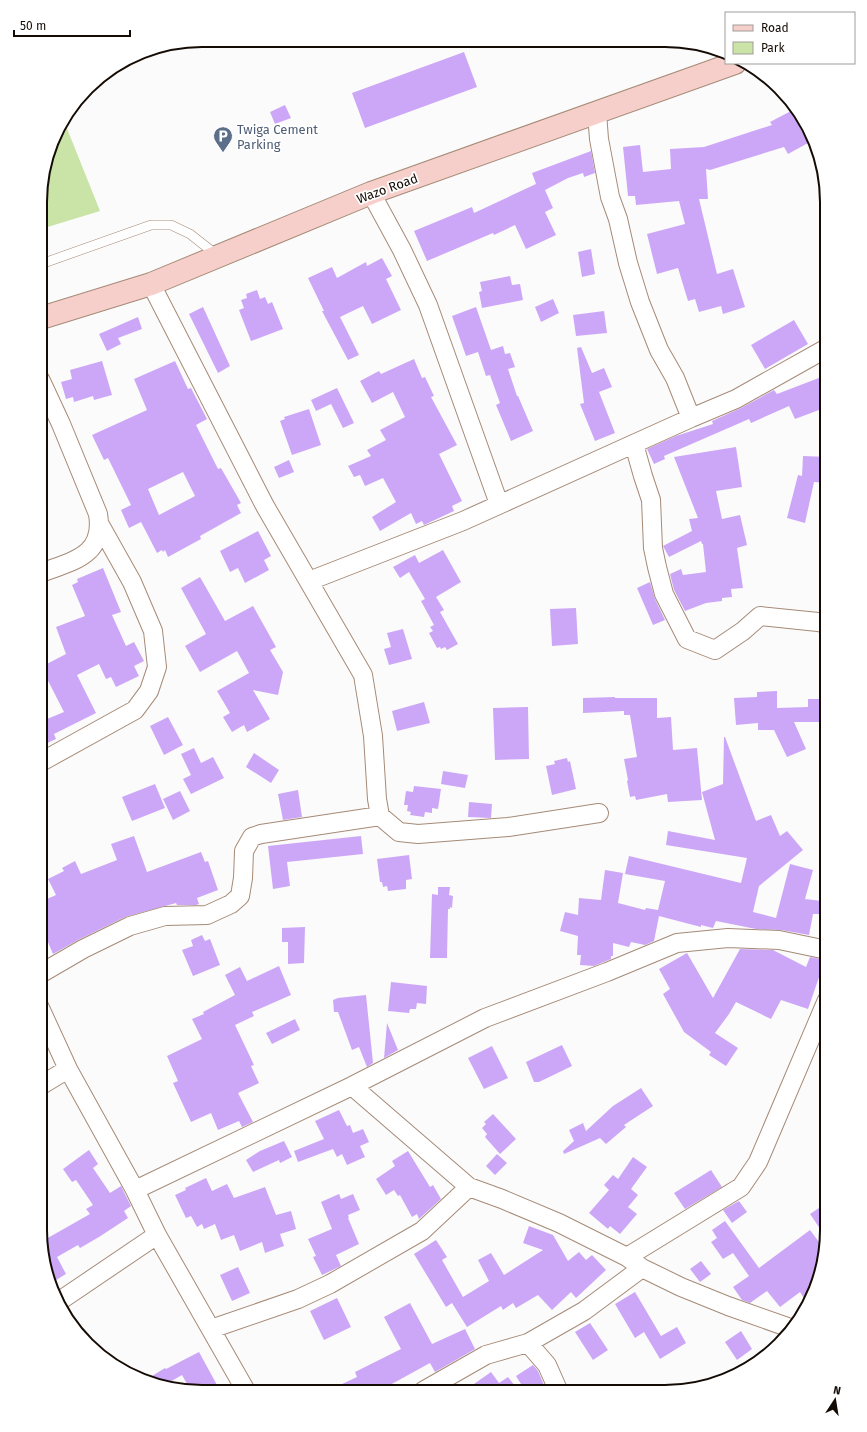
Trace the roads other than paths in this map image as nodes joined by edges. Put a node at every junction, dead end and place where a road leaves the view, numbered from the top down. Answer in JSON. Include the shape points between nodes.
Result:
{"nodes":[{"id":1,"x":732,"y":64,"type":"edge"},
{"id":2,"x":597,"y":113,"type":"junction"},
{"id":3,"x":371,"y":194,"type":"junction"},
{"id":4,"x":219,"y":256,"type":"junction"},
{"id":5,"x":47,"y":262,"type":"edge"},
{"id":6,"x":151,"y":284,"type":"junction"},
{"id":7,"x":47,"y":316,"type":"edge"},
{"id":8,"x":820,"y":352,"type":"edge"},
{"id":9,"x":47,"y":394,"type":"edge"},
{"id":10,"x":691,"y":418,"type":"junction"},
{"id":11,"x":634,"y":444,"type":"junction"},
{"id":12,"x":499,"y":504,"type":"junction"},
{"id":13,"x":100,"y":525,"type":"junction"},
{"id":14,"x":47,"y":571,"type":"edge"},
{"id":15,"x":309,"y":582,"type":"junction"},
{"id":16,"x":820,"y":623,"type":"edge"},
{"id":17,"x":47,"y":759,"type":"edge"},
{"id":18,"x":599,"y":813,"type":"dead end"},
{"id":19,"x":380,"y":816,"type":"junction"},
{"id":20,"x":820,"y":949,"type":"edge"},
{"id":21,"x":47,"y":970,"type":"edge"},
{"id":22,"x":820,"y":1016,"type":"edge"},
{"id":23,"x":47,"y":1023,"type":"edge"},
{"id":24,"x":68,"y":1069,"type":"junction"},
{"id":25,"x":47,"y":1082,"type":"edge"},
{"id":26,"x":352,"y":1086,"type":"junction"},
{"id":27,"x":469,"y":1187,"type":"junction"},
{"id":28,"x":135,"y":1190,"type":"junction"},
{"id":29,"x":157,"y":1235,"type":"junction"},
{"id":30,"x":627,"y":1257,"type":"junction"},
{"id":31,"x":642,"y":1268,"type":"junction"},
{"id":32,"x":63,"y":1299,"type":"edge"},
{"id":33,"x":787,"y":1327,"type":"edge"},
{"id":34,"x":211,"y":1329,"type":"junction"},
{"id":35,"x":528,"y":1343,"type":"junction"},
{"id":36,"x":243,"y":1385,"type":"edge"},
{"id":37,"x":434,"y":1385,"type":"edge"},
{"id":38,"x":556,"y":1385,"type":"edge"}],
"edges":[{"from":1,"to":2,"type":"main road","name":"Wazo Road"},
{"from":2,"to":3,"type":"main road","name":"Wazo Road"},
{"from":2,"to":10,"type":"street","via":[[610,197],[640,302]]},
{"from":3,"to":4,"type":"main road","name":"Wazo Road"},
{"from":3,"to":12,"type":"street","via":[[428,305]]},
{"from":4,"to":5,"type":"lane","via":[[190,234],[170,225],[151,226]]},
{"from":4,"to":6,"type":"main road","name":"Wazo Road"},
{"from":6,"to":7,"type":"main road","name":"Wazo Road"},
{"from":6,"to":15,"type":"street","via":[[265,506]]},
{"from":8,"to":10,"type":"street","via":[[736,399]]},
{"from":9,"to":13,"type":"street","via":[[85,481]]},
{"from":10,"to":11,"type":"street"},
{"from":11,"to":12,"type":"street"},
{"from":11,"to":16,"type":"street","via":[[651,500],[653,548],[664,594],[687,639],[715,650],[760,616]]},
{"from":12,"to":15,"type":"street","via":[[463,521]]},
{"from":13,"to":14,"type":"street","via":[[99,535],[88,553]]},
{"from":13,"to":17,"type":"street","via":[[132,582],[154,631],[157,667],[149,691],[135,710]]},
{"from":15,"to":19,"type":"street","via":[[363,675],[373,736]]},
{"from":18,"to":19,"type":"street","via":[[508,827],[418,834],[398,832]]},
{"from":19,"to":21,"type":"street","via":[[252,837],[244,851],[240,896],[231,904],[207,914],[165,916],[130,926]]},
{"from":20,"to":26,"type":"street","via":[[779,940],[728,938],[677,943],[485,1018]]},
{"from":22,"to":30,"type":"street","via":[[758,1162],[741,1187]]},
{"from":23,"to":24,"type":"street"},
{"from":24,"to":25,"type":"street"},
{"from":24,"to":28,"type":"street"},
{"from":26,"to":27,"type":"street"},
{"from":26,"to":28,"type":"street"},
{"from":27,"to":30,"type":"street","via":[[559,1223]]},
{"from":27,"to":34,"type":"street","via":[[422,1231],[330,1284],[298,1299]]},
{"from":28,"to":29,"type":"street"},
{"from":29,"to":32,"type":"street"},
{"from":29,"to":34,"type":"street"},
{"from":30,"to":31,"type":"street"},
{"from":31,"to":33,"type":"street","via":[[681,1287]]},
{"from":31,"to":35,"type":"street","via":[[584,1311]]},
{"from":34,"to":36,"type":"street"},
{"from":35,"to":37,"type":"street","via":[[486,1355]]},
{"from":35,"to":38,"type":"street","via":[[547,1365]]}]}
